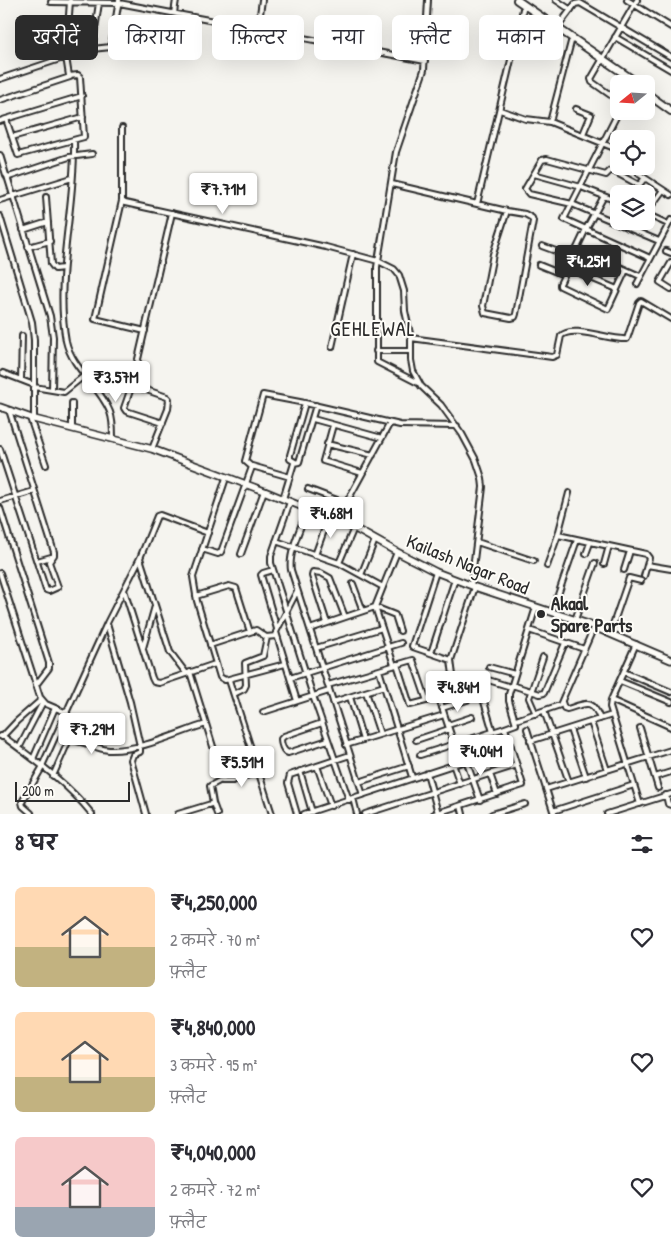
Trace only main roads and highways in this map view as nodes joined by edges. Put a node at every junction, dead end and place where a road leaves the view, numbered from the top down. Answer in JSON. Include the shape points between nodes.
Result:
{"nodes":[{"id":1,"x":511,"y":0,"type":"edge"},
{"id":2,"x":517,"y":0,"type":"edge"},
{"id":3,"x":601,"y":60,"type":"junction"},
{"id":4,"x":620,"y":75,"type":"edge"},
{"id":5,"x":625,"y":75,"type":"edge"},
{"id":6,"x":655,"y":95,"type":"edge"},
{"id":7,"x":655,"y":99,"type":"edge"},
{"id":8,"x":671,"y":106,"type":"edge"},
{"id":9,"x":671,"y":111,"type":"edge"}],
"edges":[{"from":1,"to":3,"type":"main road"},
{"from":2,"to":3,"type":"main road"},
{"from":3,"to":4,"type":"main road"},
{"from":3,"to":5,"type":"main road"},
{"from":6,"to":8,"type":"main road"},
{"from":7,"to":9,"type":"main road"}]}
